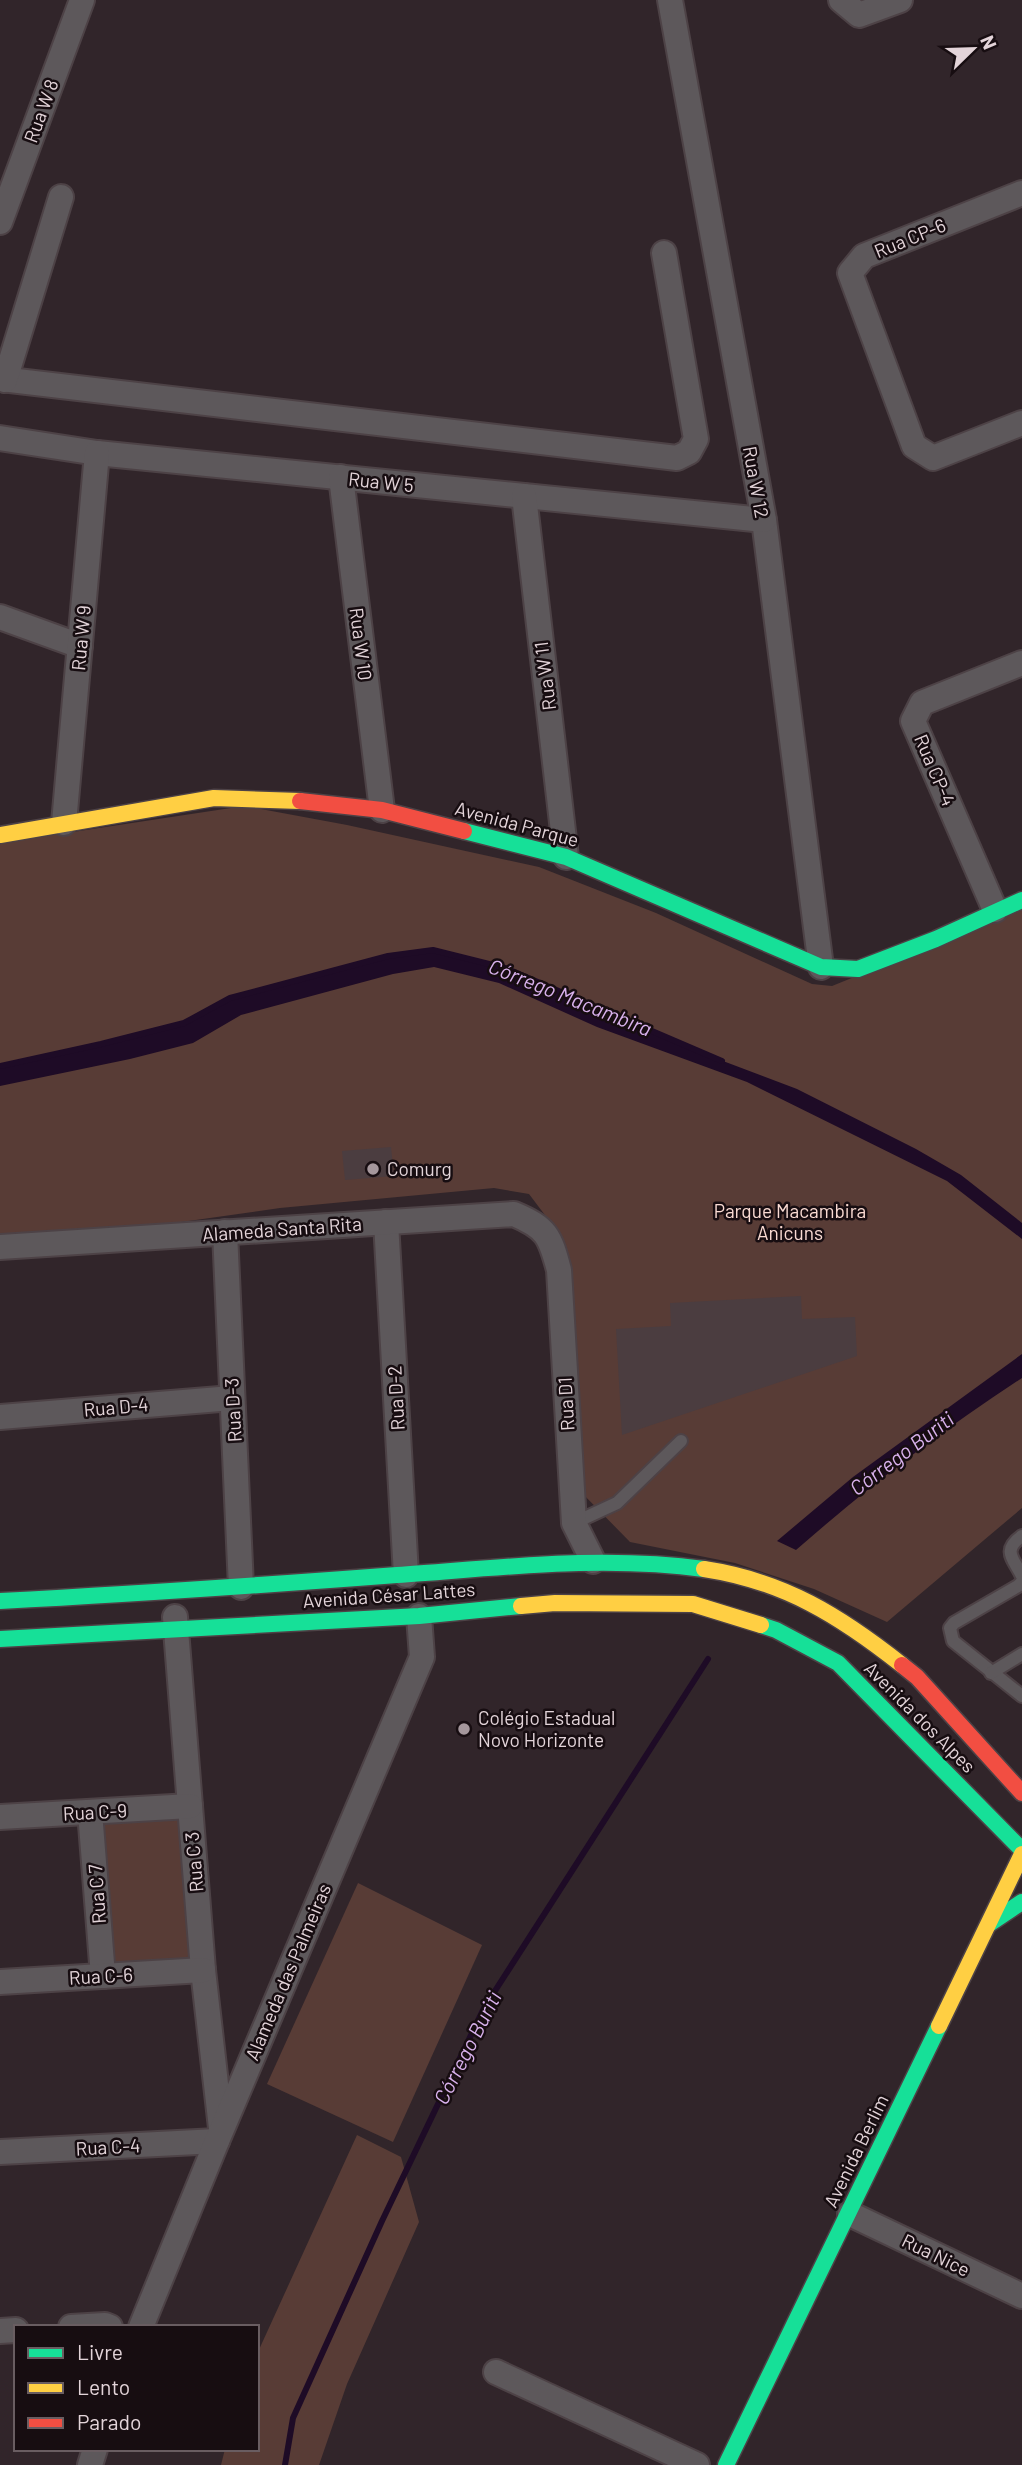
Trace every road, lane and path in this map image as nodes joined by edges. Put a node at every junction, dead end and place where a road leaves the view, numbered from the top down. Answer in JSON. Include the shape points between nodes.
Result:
{"nodes":[{"id":1,"x":82,"y":0,"type":"edge"},
{"id":2,"x":670,"y":0,"type":"edge"},
{"id":3,"x":841,"y":0,"type":"edge"},
{"id":4,"x":900,"y":0,"type":"edge"},
{"id":5,"x":1022,"y":193,"type":"edge"},
{"id":6,"x":61,"y":197,"type":"dead end"},
{"id":7,"x":2,"y":213,"type":"edge"},
{"id":8,"x":664,"y":253,"type":"dead end"},
{"id":9,"x":2,"y":380,"type":"edge"},
{"id":10,"x":1022,"y":423,"type":"edge"},
{"id":11,"x":0,"y":438,"type":"edge"},
{"id":12,"x":97,"y":453,"type":"junction"},
{"id":13,"x":341,"y":477,"type":"junction"},
{"id":14,"x":524,"y":496,"type":"junction"},
{"id":15,"x":764,"y":520,"type":"junction"},
{"id":16,"x":0,"y":617,"type":"edge"},
{"id":17,"x":80,"y":646,"type":"junction"},
{"id":18,"x":1022,"y":663,"type":"edge"},
{"id":19,"x":382,"y":810,"type":"junction"},
{"id":20,"x":64,"y":823,"type":"junction"},
{"id":21,"x":0,"y":835,"type":"edge"},
{"id":22,"x":566,"y":857,"type":"junction"},
{"id":23,"x":1022,"y":900,"type":"edge"},
{"id":24,"x":995,"y":910,"type":"junction"},
{"id":25,"x":821,"y":967,"type":"junction"},
{"id":26,"x":386,"y":1222,"type":"junction"},
{"id":27,"x":225,"y":1232,"type":"junction"},
{"id":28,"x":552,"y":1243,"type":"joint"},
{"id":29,"x":0,"y":1247,"type":"edge"},
{"id":30,"x":232,"y":1398,"type":"junction"},
{"id":31,"x":0,"y":1417,"type":"edge"},
{"id":32,"x":681,"y":1441,"type":"dead end"},
{"id":33,"x":573,"y":1523,"type":"junction"},
{"id":34,"x":1022,"y":1536,"type":"edge"},
{"id":35,"x":593,"y":1561,"type":"junction"},
{"id":36,"x":735,"y":1574,"type":"joint"},
{"id":37,"x":406,"y":1575,"type":"junction"},
{"id":38,"x":1022,"y":1576,"type":"edge"},
{"id":39,"x":1022,"y":1582,"type":"edge"},
{"id":40,"x":241,"y":1587,"type":"junction"},
{"id":41,"x":173,"y":1592,"type":"junction"},
{"id":42,"x":0,"y":1601,"type":"edge"},
{"id":43,"x":419,"y":1616,"type":"junction"},
{"id":44,"x":776,"y":1630,"type":"joint"},
{"id":45,"x":176,"y":1631,"type":"junction"},
{"id":46,"x":0,"y":1639,"type":"edge"},
{"id":47,"x":1022,"y":1654,"type":"edge"},
{"id":48,"x":991,"y":1673,"type":"junction"},
{"id":49,"x":1022,"y":1696,"type":"edge"},
{"id":50,"x":1010,"y":1798,"type":"edge"},
{"id":51,"x":190,"y":1806,"type":"junction"},
{"id":52,"x":90,"y":1812,"type":"junction"},
{"id":53,"x":0,"y":1817,"type":"edge"},
{"id":54,"x":1022,"y":1852,"type":"edge"},
{"id":55,"x":1022,"y":1902,"type":"edge"},
{"id":56,"x":989,"y":1924,"type":"junction"},
{"id":57,"x":203,"y":1970,"type":"junction"},
{"id":58,"x":103,"y":1976,"type":"junction"},
{"id":59,"x":0,"y":1982,"type":"edge"},
{"id":60,"x":219,"y":2136,"type":"junction"},
{"id":61,"x":0,"y":2152,"type":"edge"},
{"id":62,"x":849,"y":2214,"type":"junction"},
{"id":63,"x":1022,"y":2296,"type":"edge"},
{"id":64,"x":142,"y":2325,"type":"edge"},
{"id":65,"x":496,"y":2372,"type":"dead end"},
{"id":66,"x":697,"y":2465,"type":"edge"},
{"id":67,"x":726,"y":2465,"type":"edge"}],
"edges":[{"from":1,"to":7,"type":"street","name":"Rua W 8"},
{"from":2,"to":15,"type":"street","name":"Rua W 12"},
{"from":3,"to":4,"type":"street","via":[[859,15]]},
{"from":5,"to":10,"type":"street","name":"Rua CP-6","via":[[864,256],[850,273],[914,446],[933,457]]},
{"from":6,"to":9,"type":"street"},
{"from":8,"to":9,"type":"street","via":[[696,439],[689,452],[677,458]]},
{"from":11,"to":12,"type":"street","name":"Rua W 5"},
{"from":12,"to":13,"type":"street","name":"Rua W 5"},
{"from":12,"to":17,"type":"street","name":"Rua W 9"},
{"from":13,"to":14,"type":"street","name":"Rua W 5"},
{"from":13,"to":19,"type":"street","name":"Rua W 10"},
{"from":14,"to":15,"type":"street","name":"Rua W 5"},
{"from":14,"to":22,"type":"street","name":"Rua W 11"},
{"from":15,"to":25,"type":"street","name":"Rua W 12"},
{"from":16,"to":17,"type":"street"},
{"from":17,"to":20,"type":"street","name":"Rua W 9"},
{"from":18,"to":24,"type":"street","name":"Rua CP-4","via":[[922,703],[914,721]]},
{"from":19,"to":20,"type":"main road","name":"Avenida Parque","via":[[214,798]]},
{"from":19,"to":22,"type":"main road","name":"Avenida Parque"},
{"from":20,"to":21,"type":"main road","name":"Avenida Parque"},
{"from":22,"to":25,"type":"main road","name":"Avenida Parque"},
{"from":23,"to":24,"type":"main road"},
{"from":24,"to":25,"type":"main road","name":"Avenida Parque","via":[[858,969]]},
{"from":26,"to":27,"type":"street","name":"Alameda Santa Rita"},
{"from":26,"to":28,"type":"street","name":"Alameda Santa Rita","via":[[514,1214],[537,1224]]},
{"from":26,"to":37,"type":"street","name":"Rua D-2"},
{"from":27,"to":29,"type":"street","name":"Alameda Santa Rita"},
{"from":27,"to":30,"type":"street","name":"Rua D-3"},
{"from":28,"to":33,"type":"street","name":"Rua D1","via":[[559,1270]]},
{"from":30,"to":31,"type":"street","name":"Rua D-4"},
{"from":30,"to":40,"type":"street","name":"Rua D-3"},
{"from":32,"to":33,"type":"lane","via":[[617,1503]]},
{"from":33,"to":35,"type":"street","name":"Rua D1"},
{"from":34,"to":38,"type":"lane","via":[[1010,1551]]},
{"from":35,"to":36,"type":"main road","name":"Avenida César Lattes","via":[[666,1564]]},
{"from":35,"to":37,"type":"main road","name":"Avenida César Lattes"},
{"from":36,"to":50,"type":"main road","name":"Avenida dos Alpes","via":[[799,1597],[856,1629],[917,1677]]},
{"from":37,"to":40,"type":"main road","name":"Avenida César Lattes"},
{"from":39,"to":48,"type":"lane","via":[[950,1628],[953,1641]]},
{"from":40,"to":41,"type":"main road","name":"Avenida César Lattes"},
{"from":41,"to":42,"type":"main road","name":"Avenida César Lattes"},
{"from":41,"to":45,"type":"street","name":"Rua C 3"},
{"from":43,"to":44,"type":"main road","name":"Avenida César Lattes","via":[[555,1603],[693,1604]]},
{"from":43,"to":45,"type":"main road","name":"Avenida César Lattes"},
{"from":43,"to":60,"type":"street","name":"Alameda das Palmeiras","via":[[422,1657]]},
{"from":44,"to":50,"type":"main road","name":"Avenida dos Alpes","via":[[838,1663]]},
{"from":45,"to":46,"type":"main road","name":"Avenida César Lattes"},
{"from":45,"to":51,"type":"street","name":"Rua C 3"},
{"from":47,"to":48,"type":"lane"},
{"from":48,"to":49,"type":"lane"},
{"from":50,"to":54,"type":"main road","name":"Avenida dos Alpes"},
{"from":51,"to":52,"type":"street","name":"Rua C-9"},
{"from":51,"to":57,"type":"street","name":"Rua C 3"},
{"from":52,"to":53,"type":"street","name":"Rua C-9"},
{"from":52,"to":58,"type":"street","name":"Rua C 7"},
{"from":54,"to":56,"type":"main road","name":"Avenida Berlim"},
{"from":55,"to":56,"type":"main road"},
{"from":56,"to":62,"type":"main road","name":"Avenida Berlim"},
{"from":57,"to":58,"type":"street","name":"Rua C-6"},
{"from":57,"to":60,"type":"street","name":"Rua C 3"},
{"from":58,"to":59,"type":"street","name":"Rua C-6"},
{"from":60,"to":61,"type":"street","name":"Rua C-4"},
{"from":60,"to":64,"type":"street","name":"Alameda das Palmeiras"},
{"from":62,"to":63,"type":"street","name":"Rua Nice"},
{"from":62,"to":67,"type":"main road","name":"Avenida Berlim"},
{"from":65,"to":66,"type":"street"}]}
